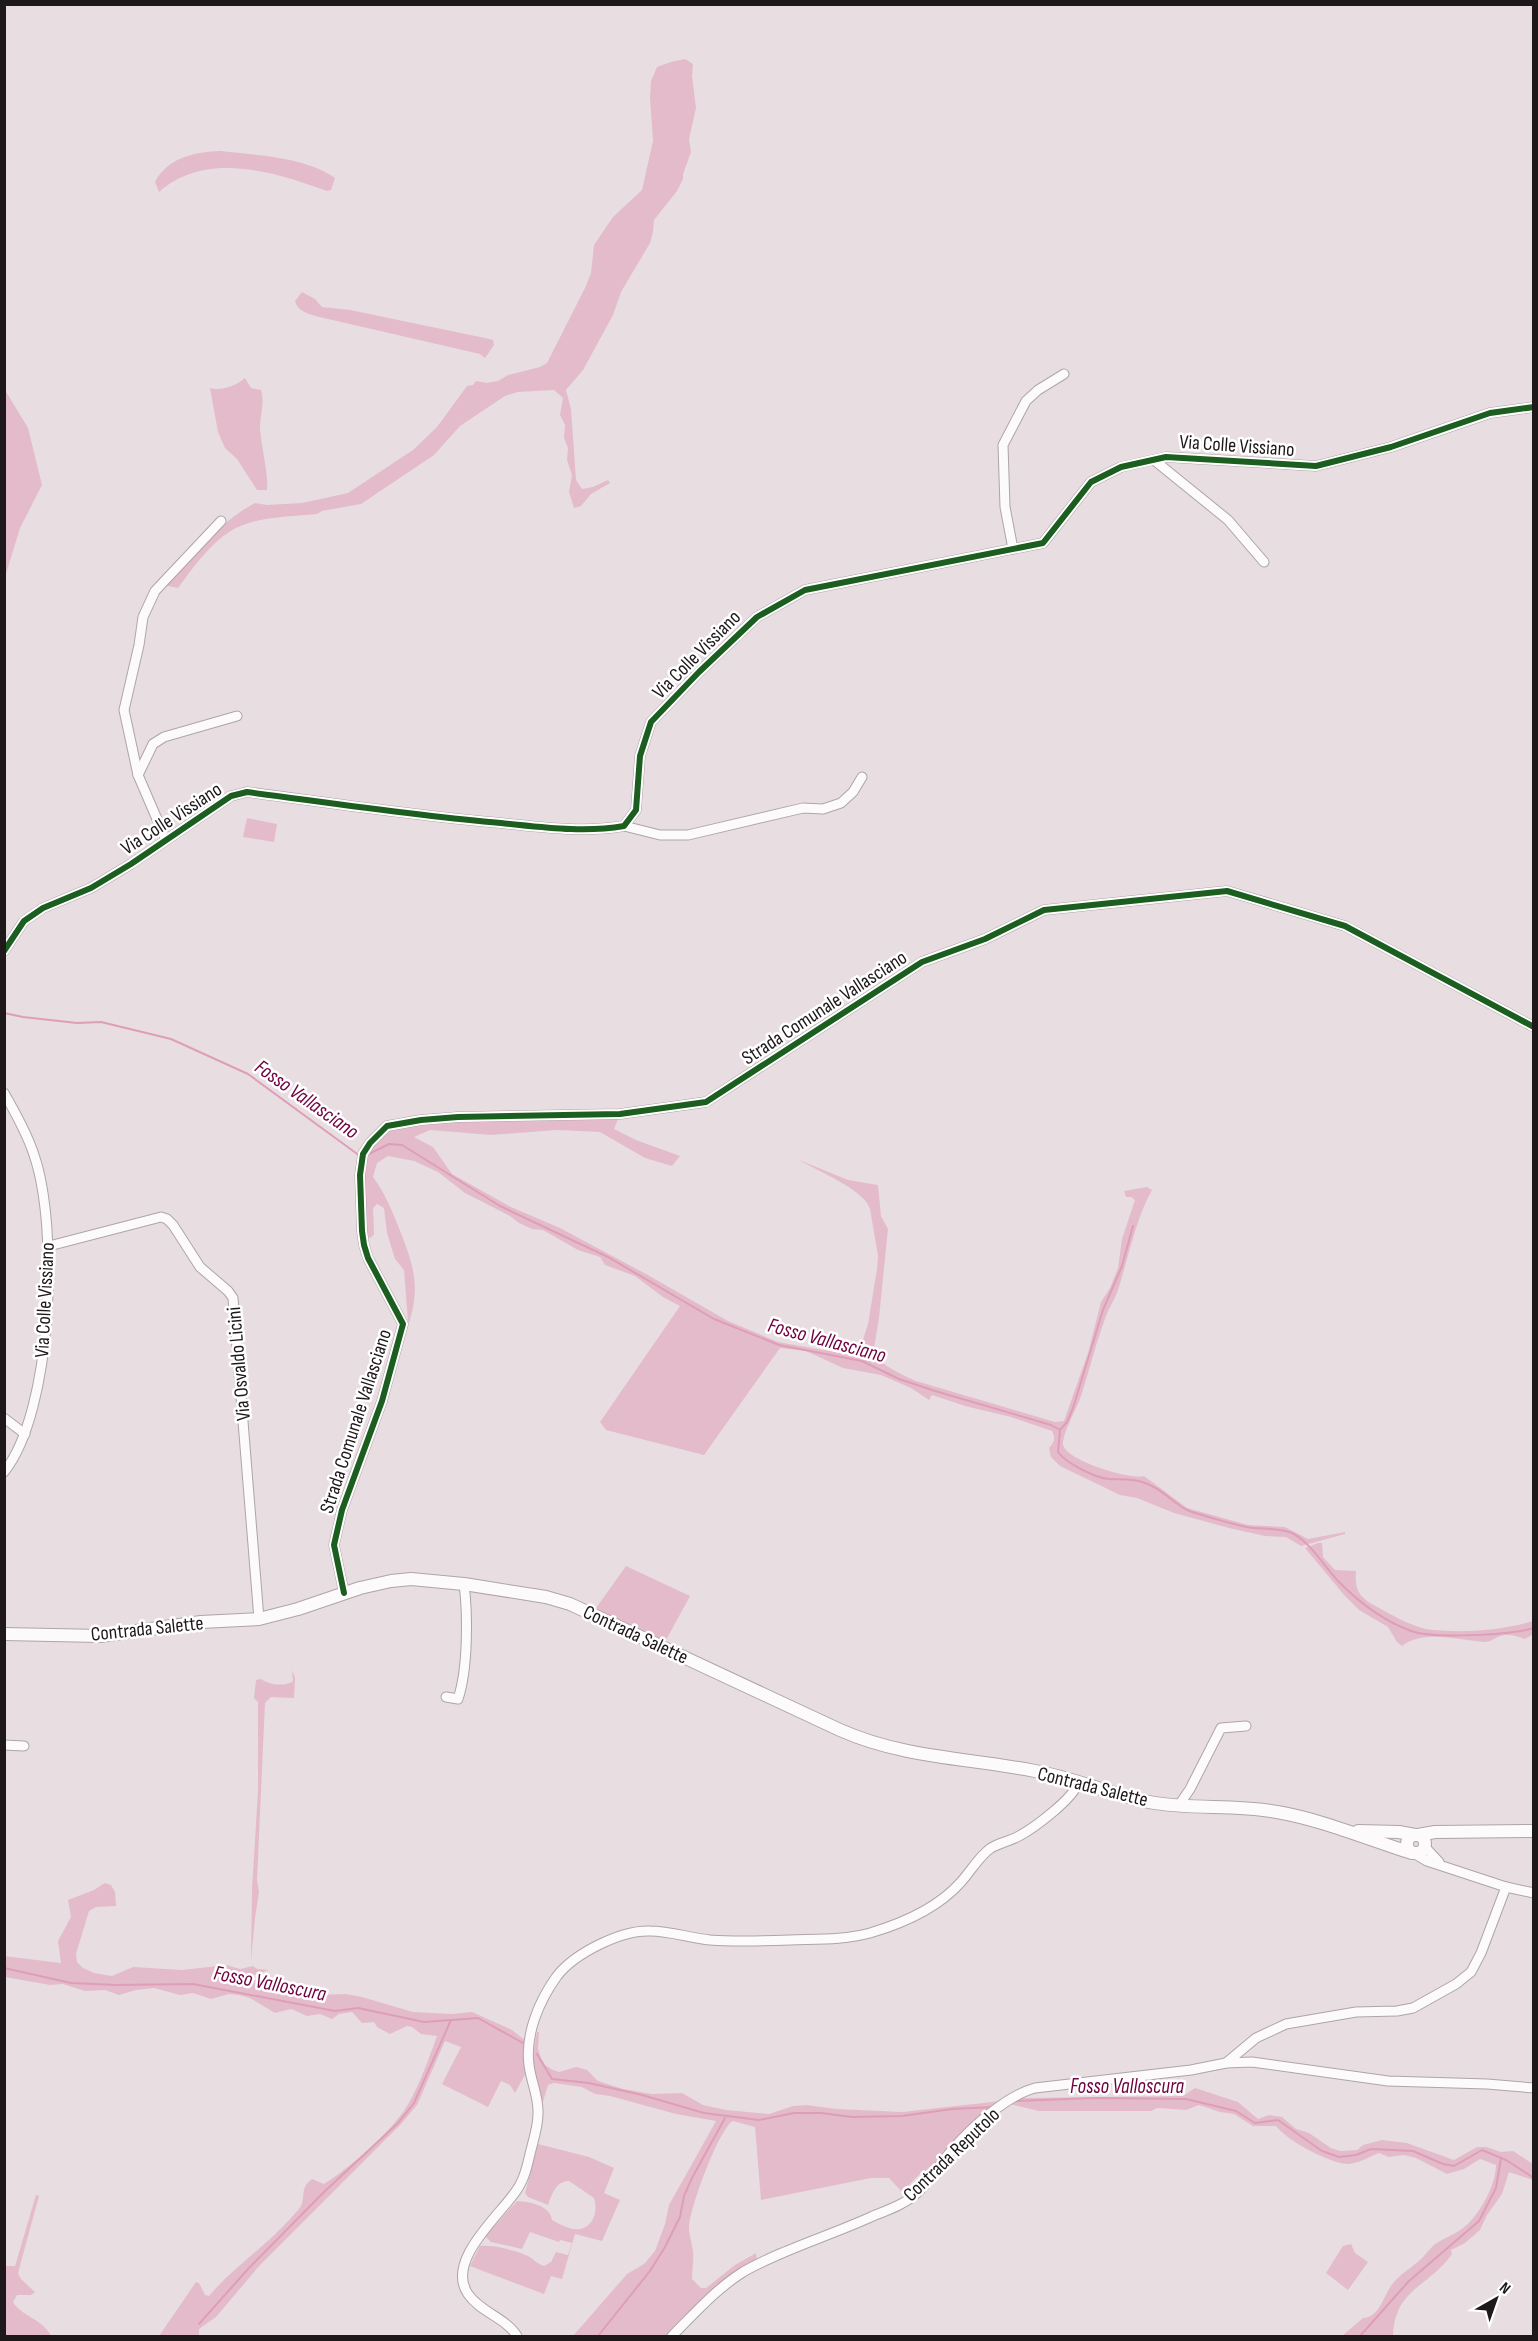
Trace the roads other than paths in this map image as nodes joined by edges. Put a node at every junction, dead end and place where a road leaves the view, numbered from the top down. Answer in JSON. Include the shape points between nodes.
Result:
{"nodes":[{"id":1,"x":1064,"y":374,"type":"dead end"},
{"id":2,"x":1533,"y":407,"type":"edge"},
{"id":3,"x":1154,"y":460,"type":"junction"},
{"id":4,"x":221,"y":521,"type":"dead end"},
{"id":5,"x":1013,"y":549,"type":"junction"},
{"id":6,"x":1264,"y":562,"type":"dead end"},
{"id":7,"x":237,"y":716,"type":"dead end"},
{"id":8,"x":138,"y":775,"type":"junction"},
{"id":9,"x":862,"y":777,"type":"dead end"},
{"id":10,"x":624,"y":826,"type":"junction"},
{"id":11,"x":166,"y":840,"type":"junction"},
{"id":12,"x":4,"y":951,"type":"edge"},
{"id":13,"x":1533,"y":1027,"type":"edge"},
{"id":14,"x":4,"y":1093,"type":"edge"},
{"id":15,"x":49,"y":1246,"type":"junction"},
{"id":16,"x":4,"y":1418,"type":"edge"},
{"id":17,"x":25,"y":1434,"type":"junction"},
{"id":18,"x":4,"y":1472,"type":"edge"},
{"id":19,"x":464,"y":1584,"type":"junction"},
{"id":20,"x":344,"y":1593,"type":"junction"},
{"id":21,"x":259,"y":1618,"type":"junction"},
{"id":22,"x":4,"y":1634,"type":"edge"},
{"id":23,"x":446,"y":1697,"type":"dead end"},
{"id":24,"x":1246,"y":1726,"type":"dead end"},
{"id":25,"x":4,"y":1745,"type":"edge"},
{"id":26,"x":24,"y":1746,"type":"dead end"},
{"id":27,"x":1078,"y":1783,"type":"junction"},
{"id":28,"x":1179,"y":1805,"type":"junction"},
{"id":29,"x":1333,"y":1827,"type":"junction"},
{"id":30,"x":1533,"y":1831,"type":"edge"},
{"id":31,"x":1418,"y":1845,"type":"junction"},
{"id":32,"x":1506,"y":1887,"type":"junction"},
{"id":33,"x":1533,"y":1893,"type":"edge"},
{"id":34,"x":1226,"y":2063,"type":"junction"},
{"id":35,"x":1533,"y":2088,"type":"edge"},
{"id":36,"x":517,"y":2337,"type":"edge"},
{"id":37,"x":672,"y":2337,"type":"edge"}],
"edges":[{"from":1,"to":5,"type":"street","via":[[1026,401],[1003,446],[1005,507]]},
{"from":2,"to":3,"type":"street","name":"Via Colle Vissiano","via":[[1490,413],[1391,447],[1316,466],[1166,457]]},
{"from":3,"to":5,"type":"street","name":"Via Colle Vissiano","via":[[1121,467],[1091,482],[1043,543]]},
{"from":3,"to":6,"type":"street","via":[[1228,520]]},
{"from":4,"to":8,"type":"street","via":[[155,591],[143,617],[124,710]]},
{"from":5,"to":10,"type":"street","name":"Via Colle Vissiano","via":[[805,590],[757,617],[651,722],[640,756],[636,810]]},
{"from":7,"to":8,"type":"street","via":[[164,737],[153,744]]},
{"from":8,"to":11,"type":"street"},
{"from":9,"to":10,"type":"street","via":[[841,803],[823,809],[803,808],[688,835],[660,835]]},
{"from":10,"to":11,"type":"street","name":"Via Colle Vissiano","via":[[562,829],[247,792],[231,796]]},
{"from":11,"to":12,"type":"street","name":"Via Colle Vissiano","via":[[91,888],[43,908],[24,921]]},
{"from":13,"to":20,"type":"street","name":"Strada Comunale Vallasciano","via":[[1345,926],[1227,891],[1044,910],[985,939],[922,962],[706,1102],[606,1115],[421,1120],[387,1126],[362,1157],[364,1245],[403,1324],[334,1545]]},
{"from":14,"to":15,"type":"street","name":"Via Colle Vissiano","via":[[34,1155]]},
{"from":15,"to":17,"type":"street","name":"Via Colle Vissiano","via":[[41,1373]]},
{"from":15,"to":21,"type":"street","name":"Via Osvaldo Licini","via":[[161,1217],[173,1225],[200,1267],[233,1298]]},
{"from":16,"to":17,"type":"street"},
{"from":17,"to":18,"type":"street","name":"Via Colle Vissiano"},
{"from":19,"to":20,"type":"main road","name":"Contrada Salette","via":[[411,1579]]},
{"from":19,"to":23,"type":"street","via":[[464,1683],[458,1699]]},
{"from":19,"to":27,"type":"main road","name":"Contrada Salette","via":[[570,1604],[864,1741],[913,1754],[1046,1773]]},
{"from":20,"to":21,"type":"main road","name":"Contrada Salette","via":[[298,1610]]},
{"from":21,"to":22,"type":"main road","name":"Contrada Salette","via":[[100,1636]]},
{"from":24,"to":28,"type":"street","via":[[1221,1728]]},
{"from":25,"to":26,"type":"street"},
{"from":27,"to":28,"type":"main road","name":"Contrada Salette"},
{"from":27,"to":36,"type":"street","via":[[1070,1798],[1023,1833],[985,1853],[949,1895],[925,1911],[870,1933],[827,1939],[708,1940],[634,1932],[570,1962],[558,1975],[534,2018],[529,2066],[538,2114],[526,2169],[516,2193],[476,2241],[463,2274],[467,2294]]},
{"from":28,"to":29,"type":"main road","name":"Contrada Salette","via":[[1275,1812]]},
{"from":29,"to":31,"type":"main road"},
{"from":29,"to":31,"type":"main road"},
{"from":30,"to":31,"type":"main road","via":[[1448,1832]]},
{"from":31,"to":32,"type":"street","via":[[1427,1861]]},
{"from":32,"to":33,"type":"street"},
{"from":32,"to":34,"type":"street","name":"Contrada Reputolo","via":[[1481,1953],[1471,1972],[1456,1984],[1413,2008],[1356,2012],[1286,2024],[1256,2038]]},
{"from":34,"to":35,"type":"street","via":[[1252,2062],[1388,2081]]},
{"from":34,"to":37,"type":"street","name":"Contrada Reputolo","via":[[1021,2092],[968,2133],[917,2193],[834,2234],[743,2272]]}]}
